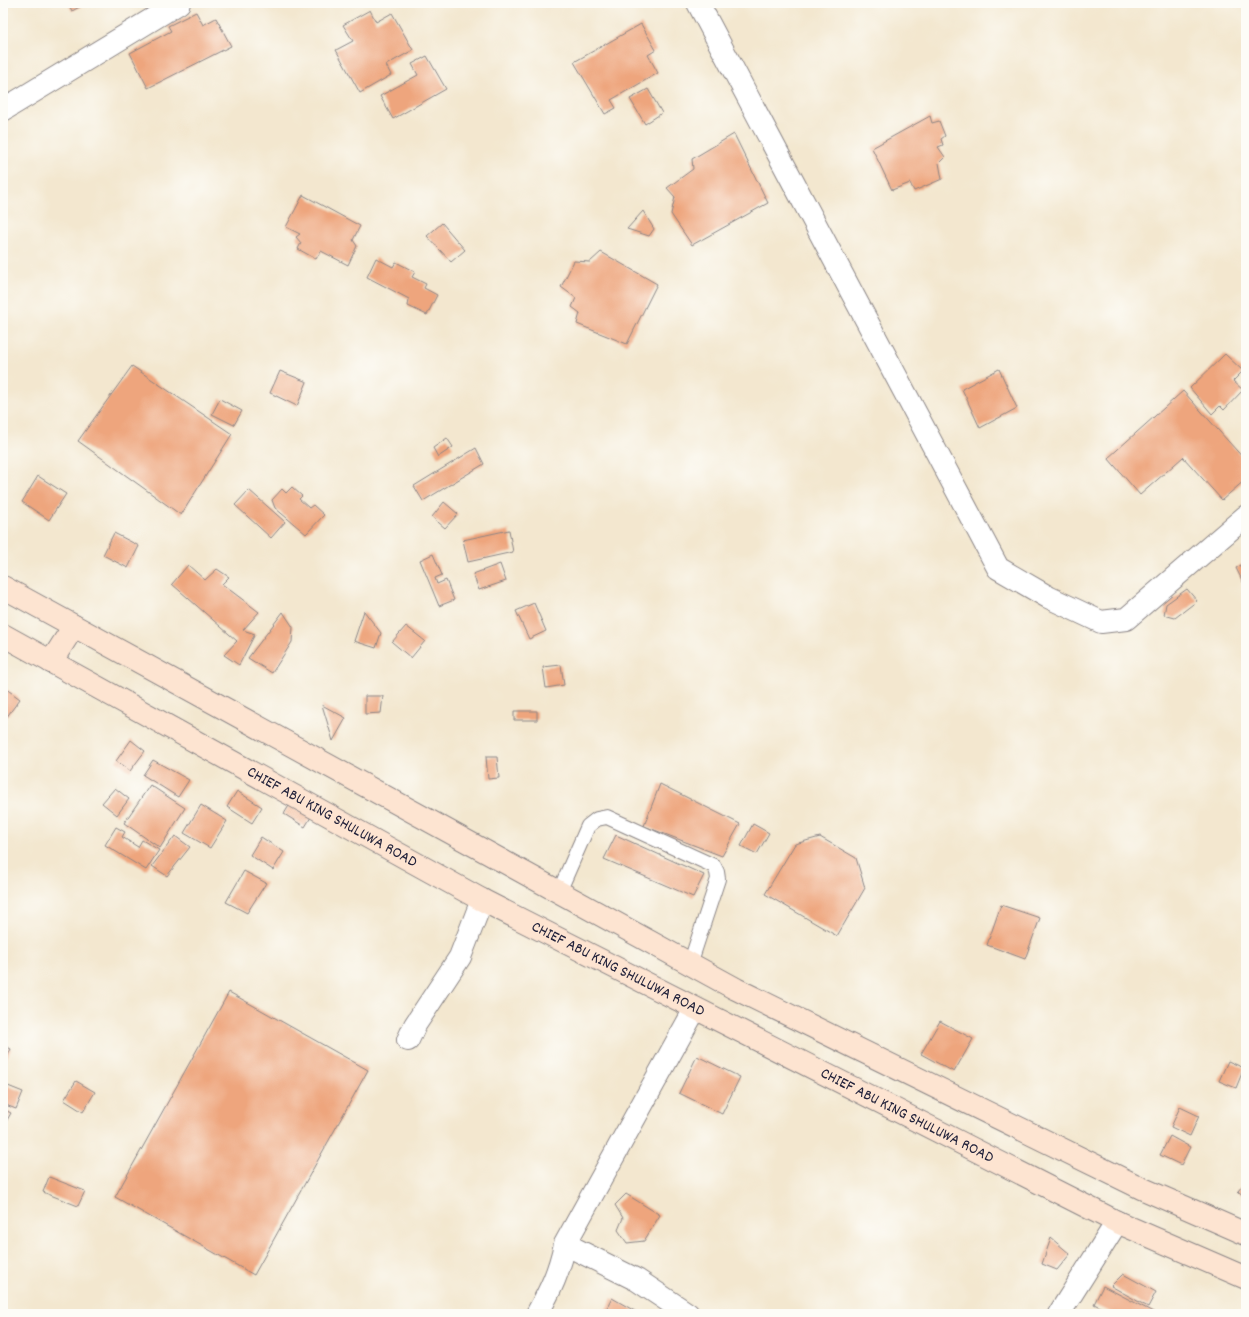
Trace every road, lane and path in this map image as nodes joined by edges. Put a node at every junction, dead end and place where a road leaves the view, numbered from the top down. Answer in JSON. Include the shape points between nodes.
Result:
{"nodes":[{"id":1,"x":179,"y":3,"type":"edge"},
{"id":2,"x":698,"y":3,"type":"edge"},
{"id":3,"x":148,"y":11,"type":"edge"},
{"id":4,"x":3,"y":110,"type":"edge"},
{"id":5,"x":1246,"y":516,"type":"edge"},
{"id":6,"x":3,"y":587,"type":"edge"},
{"id":7,"x":74,"y":626,"type":"junction"},
{"id":8,"x":3,"y":635,"type":"edge"},
{"id":9,"x":51,"y":662,"type":"junction"},
{"id":10,"x":560,"y":892,"type":"junction"},
{"id":11,"x":482,"y":900,"type":"junction"},
{"id":12,"x":690,"y":964,"type":"junction"},
{"id":13,"x":695,"y":1009,"type":"junction"},
{"id":14,"x":408,"y":1040,"type":"dead end"},
{"id":15,"x":1117,"y":1222,"type":"junction"},
{"id":16,"x":1246,"y":1234,"type":"edge"},
{"id":17,"x":564,"y":1244,"type":"junction"},
{"id":18,"x":1246,"y":1278,"type":"edge"},
{"id":19,"x":537,"y":1314,"type":"edge"},
{"id":20,"x":688,"y":1314,"type":"edge"},
{"id":21,"x":1059,"y":1314,"type":"edge"}],
"edges":[{"from":1,"to":3,"type":"street"},
{"from":2,"to":5,"type":"street","via":[[998,568],[1048,597],[1100,622],[1126,619]]},
{"from":3,"to":4,"type":"street"},
{"from":6,"to":7,"type":"street"},
{"from":7,"to":9,"type":"street"},
{"from":7,"to":10,"type":"street"},
{"from":8,"to":9,"type":"street","name":"CHIEF ABU KING SHULUWA ROAD"},
{"from":9,"to":11,"type":"street","name":"CHIEF ABU KING SHULUWA ROAD"},
{"from":10,"to":12,"type":"street"},
{"from":10,"to":12,"type":"lane","via":[[588,826],[597,819],[607,817],[714,866],[718,872],[718,879]]},
{"from":11,"to":13,"type":"street","name":"CHIEF ABU KING SHULUWA ROAD"},
{"from":11,"to":14,"type":"street","via":[[460,957],[415,1025]]},
{"from":12,"to":16,"type":"street","via":[[1141,1188]]},
{"from":13,"to":15,"type":"street","name":"CHIEF ABU KING SHULUWA ROAD"},
{"from":13,"to":17,"type":"street"},
{"from":15,"to":18,"type":"street","name":"CHIEF ABU KING SHULUWA ROAD"},
{"from":15,"to":21,"type":"street"},
{"from":17,"to":19,"type":"street","via":[[561,1264],[553,1285]]},
{"from":17,"to":20,"type":"street","via":[[637,1280]]}]}
